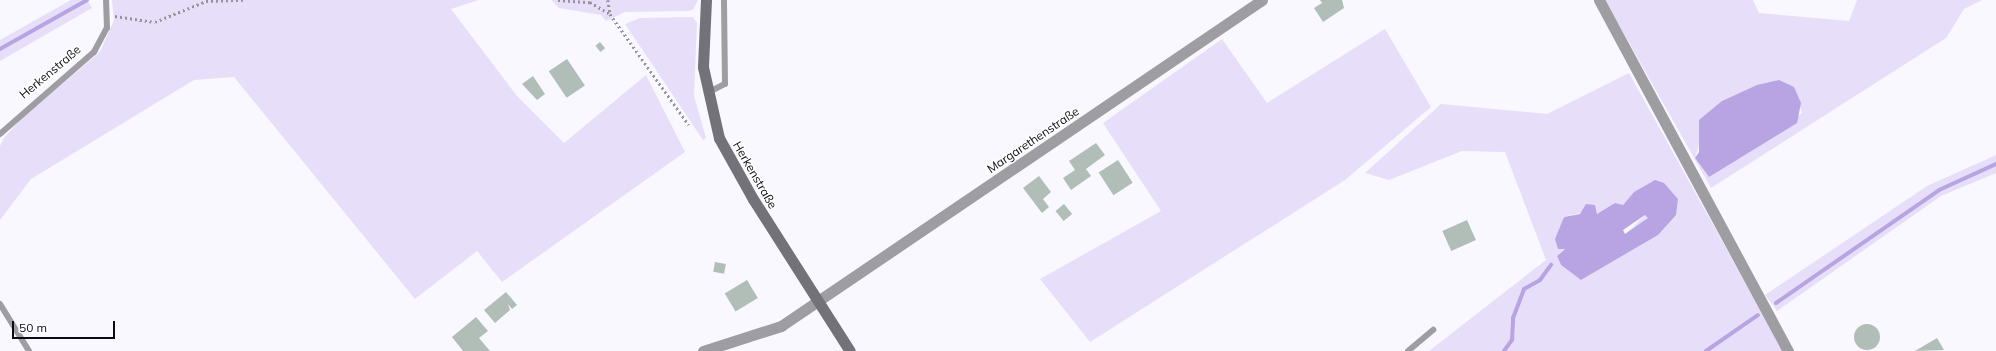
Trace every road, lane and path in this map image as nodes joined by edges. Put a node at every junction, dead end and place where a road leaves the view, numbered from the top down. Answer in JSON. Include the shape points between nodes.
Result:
{"nodes":[{"id":1,"x":106,"y":0,"type":"edge"},
{"id":2,"x":243,"y":0,"type":"edge"},
{"id":3,"x":558,"y":0,"type":"edge"},
{"id":4,"x":608,"y":0,"type":"edge"},
{"id":5,"x":706,"y":0,"type":"edge"},
{"id":6,"x":724,"y":0,"type":"edge"},
{"id":7,"x":1262,"y":0,"type":"edge"},
{"id":8,"x":1599,"y":0,"type":"edge"},
{"id":9,"x":109,"y":14,"type":"junction"},
{"id":10,"x":610,"y":14,"type":"junction"},
{"id":11,"x":707,"y":93,"type":"junction"},
{"id":12,"x":689,"y":125,"type":"dead end"},
{"id":13,"x":0,"y":134,"type":"edge"},
{"id":14,"x":818,"y":301,"type":"junction"},
{"id":15,"x":0,"y":304,"type":"edge"},
{"id":16,"x":1433,"y":330,"type":"dead end"},
{"id":17,"x":29,"y":351,"type":"edge"},
{"id":18,"x":703,"y":351,"type":"edge"},
{"id":19,"x":850,"y":351,"type":"edge"},
{"id":20,"x":1408,"y":351,"type":"edge"},
{"id":21,"x":1788,"y":351,"type":"edge"}],
"edges":[{"from":1,"to":9,"type":"lane","name":"Herkenstraße"},
{"from":2,"to":9,"type":"path","via":[[206,1],[155,22]]},
{"from":3,"to":10,"type":"path","via":[[590,2]]},
{"from":4,"to":10,"type":"path"},
{"from":5,"to":11,"type":"main road","name":"Herkenstraße","via":[[702,41]]},
{"from":6,"to":11,"type":"lane","via":[[724,84]]},
{"from":7,"to":14,"type":"street","name":"Margarethenstraße"},
{"from":8,"to":21,"type":"street"},
{"from":9,"to":13,"type":"lane","name":"Herkenstraße","via":[[108,28],[94,52]]},
{"from":10,"to":12,"type":"path"},
{"from":11,"to":14,"type":"main road","name":"Herkenstraße","via":[[719,138],[734,169]]},
{"from":14,"to":18,"type":"street","via":[[781,326]]},
{"from":14,"to":19,"type":"main road","name":"Herkenstraße"},
{"from":15,"to":17,"type":"lane"},
{"from":16,"to":20,"type":"lane"}]}
